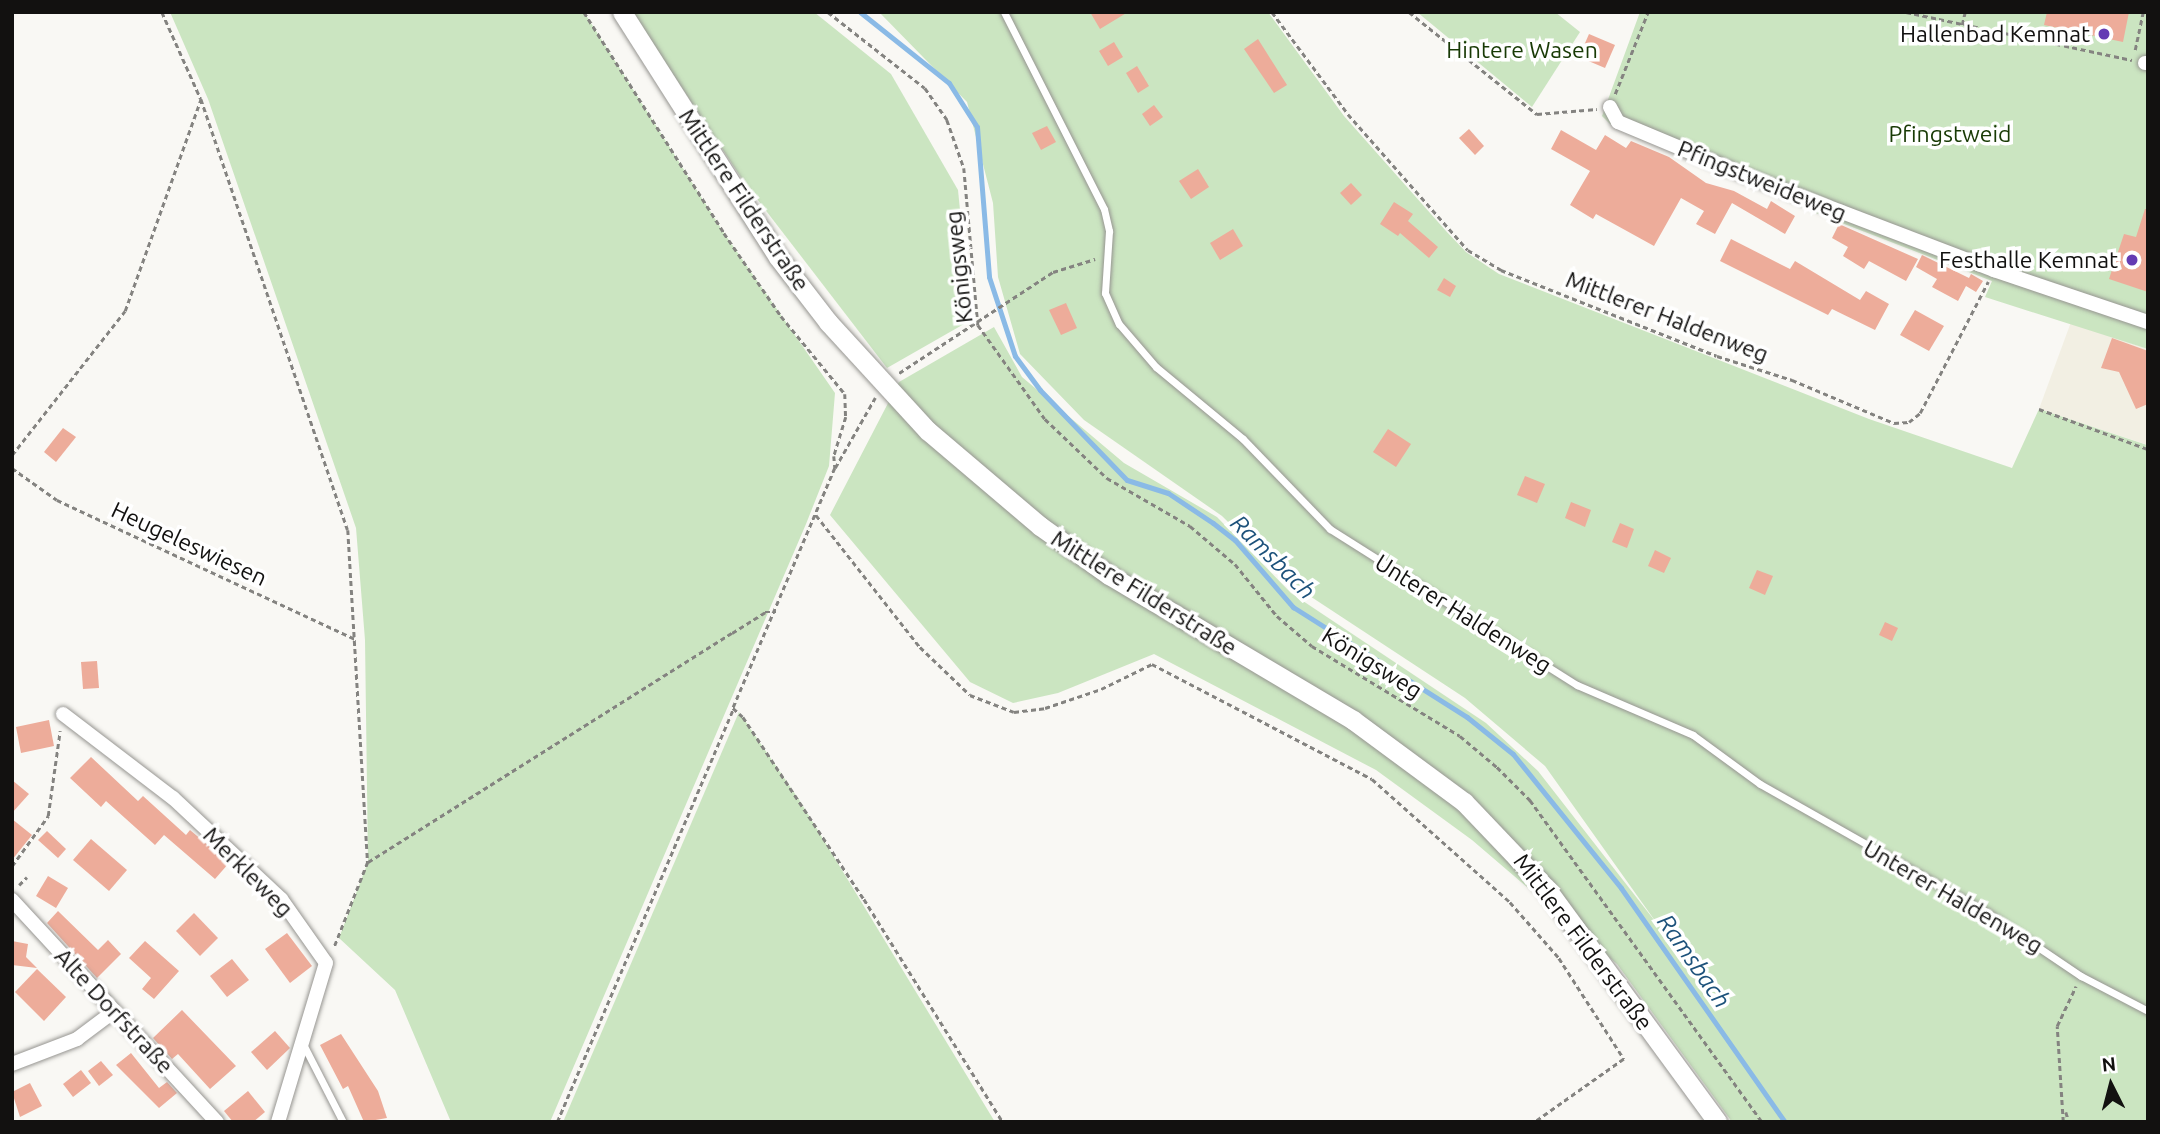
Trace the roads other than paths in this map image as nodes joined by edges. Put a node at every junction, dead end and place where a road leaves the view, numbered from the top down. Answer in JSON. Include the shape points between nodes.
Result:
{"nodes":[{"id":1,"x":622,"y":12,"type":"edge"},
{"id":2,"x":1004,"y":12,"type":"edge"},
{"id":3,"x":1610,"y":107,"type":"road end"},
{"id":4,"x":2148,"y":322,"type":"edge"},
{"id":5,"x":66,"y":716,"type":"road end"},
{"id":6,"x":12,"y":900,"type":"edge"},
{"id":7,"x":2148,"y":1011,"type":"edge"},
{"id":8,"x":113,"y":1012,"type":"junction"},
{"id":9,"x":302,"y":1040,"type":"junction"},
{"id":10,"x":12,"y":1064,"type":"edge"},
{"id":11,"x":217,"y":1122,"type":"edge"},
{"id":12,"x":278,"y":1122,"type":"edge"},
{"id":13,"x":344,"y":1122,"type":"edge"},
{"id":14,"x":1717,"y":1122,"type":"edge"}],
"edges":[{"from":1,"to":14,"type":"main road","name":"Mittlere Filderstraße","via":[[778,257],[828,322],[928,431],[1029,517],[1108,575],[1353,720],[1464,802],[1546,888]]},
{"from":2,"to":7,"type":"lane","name":"Unterer Haldenweg","via":[[1104,209],[1109,231],[1103,274],[1110,309],[1134,342],[1185,394],[1243,439],[1347,543],[1577,685],[1693,735],[1760,783],[1986,912],[2081,976]]},
{"from":3,"to":4,"type":"street","name":"Pfingstweideweg","via":[[1614,120],[1634,129],[1994,270]]},
{"from":5,"to":9,"type":"street","name":"Merkleweg","via":[[173,798],[281,899],[326,963]]},
{"from":6,"to":8,"type":"street","name":"Alte Dorfstraße"},
{"from":8,"to":10,"type":"street","via":[[77,1040]]},
{"from":8,"to":11,"type":"street","name":"Alte Dorfstraße"},
{"from":9,"to":12,"type":"street"},
{"from":9,"to":13,"type":"lane"}]}
